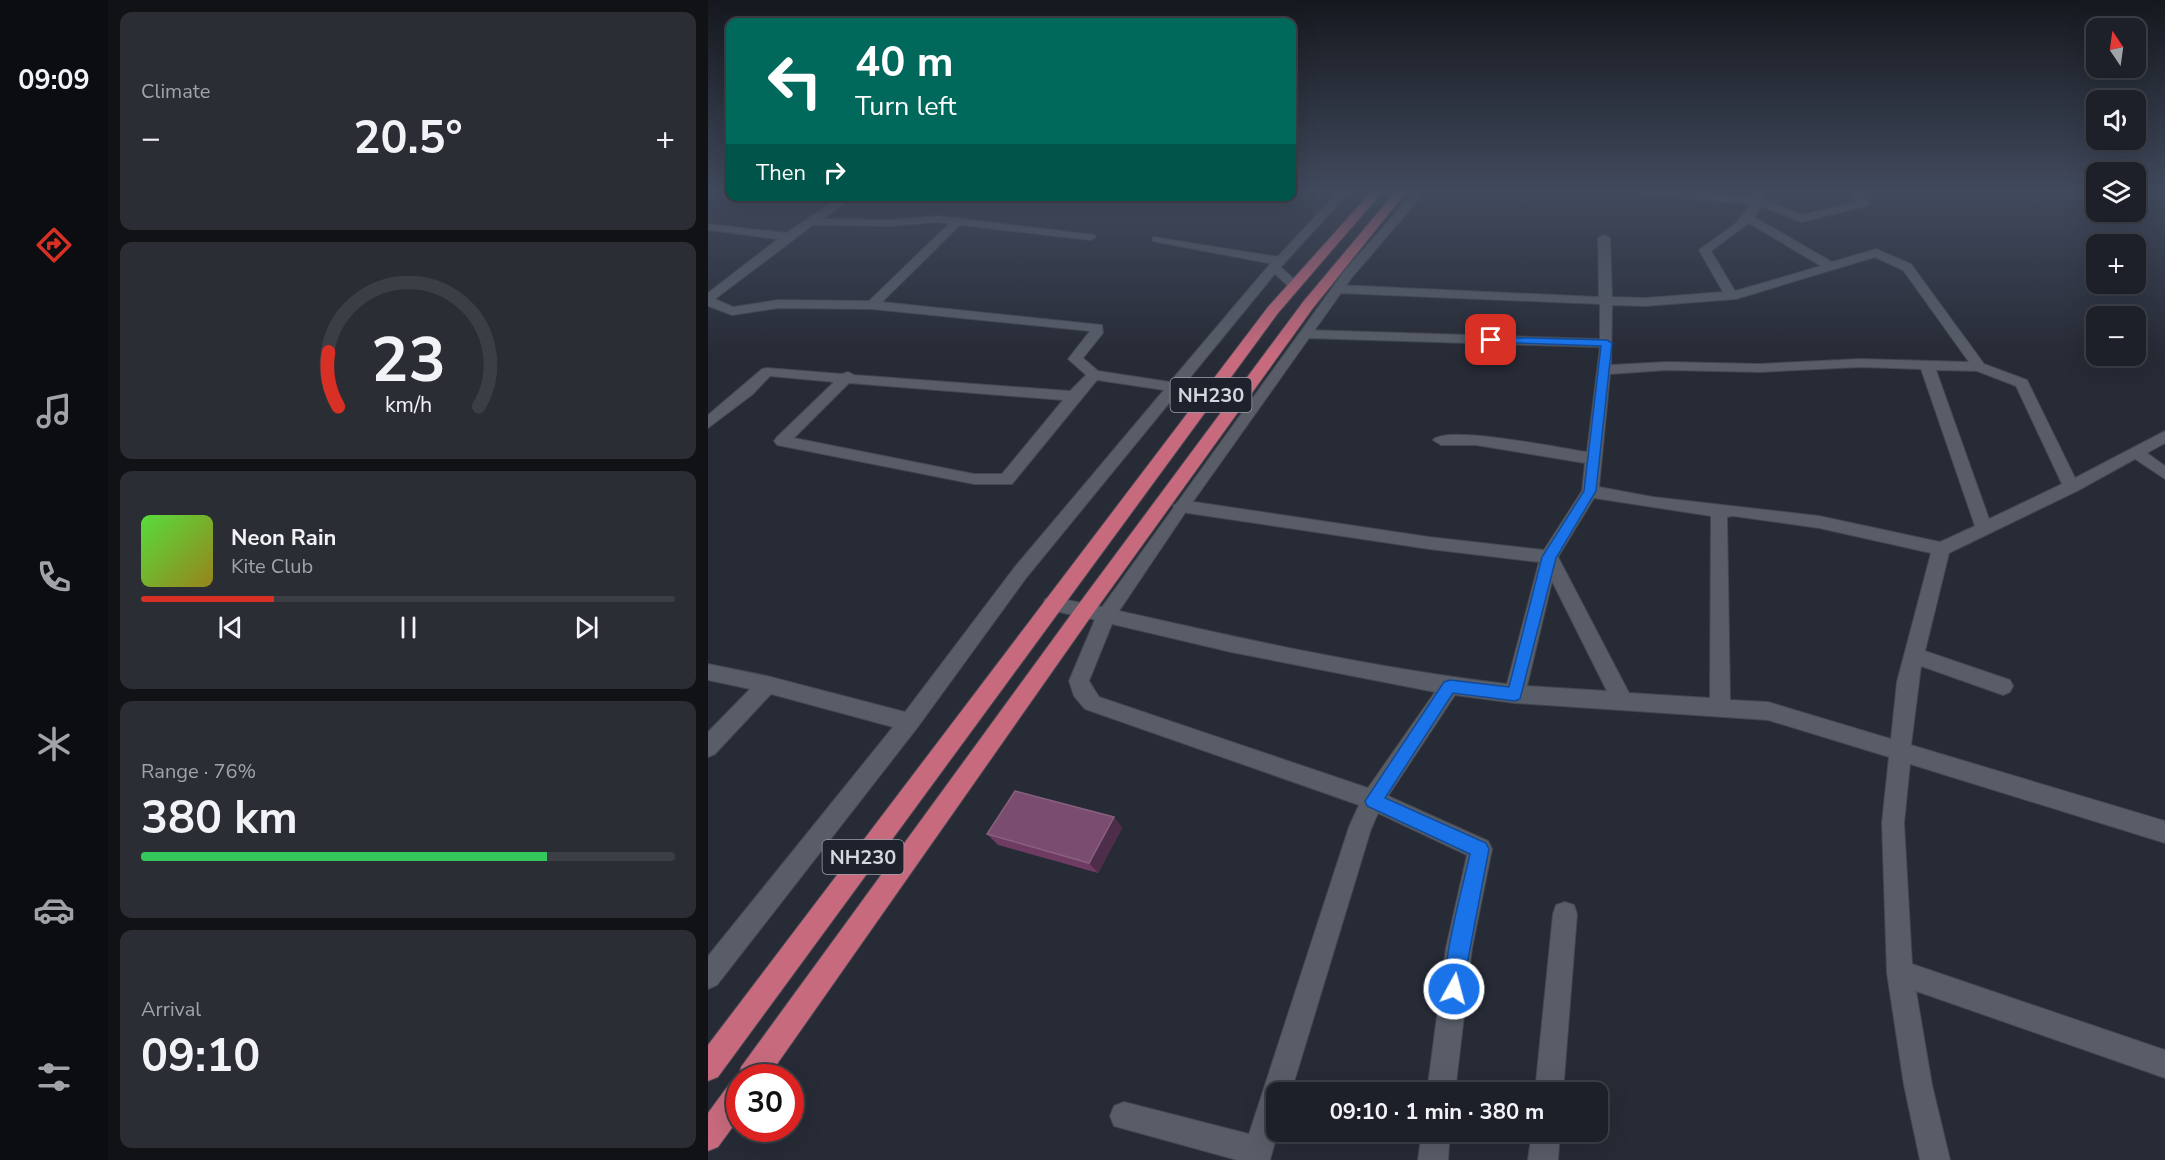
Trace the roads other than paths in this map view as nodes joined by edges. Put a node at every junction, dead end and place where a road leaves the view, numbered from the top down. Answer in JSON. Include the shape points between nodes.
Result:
{"nodes":[{"id":1,"x":778,"y":245,"type":"edge"},
{"id":2,"x":933,"y":245,"type":"edge"},
{"id":3,"x":1186,"y":245,"type":"edge"},
{"id":4,"x":1294,"y":245,"type":"edge"},
{"id":5,"x":1330,"y":245,"type":"edge"},
{"id":6,"x":1362,"y":245,"type":"edge"},
{"id":7,"x":1373,"y":245,"type":"edge"},
{"id":8,"x":1604,"y":245,"type":"edge"},
{"id":9,"x":1713,"y":245,"type":"edge"},
{"id":10,"x":1795,"y":245,"type":"edge"},
{"id":11,"x":1276,"y":264,"type":"junction"},
{"id":12,"x":1830,"y":266,"type":"junction"},
{"id":13,"x":1335,"y":282,"type":"junction"},
{"id":14,"x":1294,"y":285,"type":"junction"},
{"id":15,"x":1731,"y":295,"type":"junction"},
{"id":16,"x":708,"y":300,"type":"edge"},
{"id":17,"x":1606,"y":300,"type":"junction"},
{"id":18,"x":872,"y":305,"type":"junction"},
{"id":19,"x":1306,"y":334,"type":"junction"},
{"id":20,"x":1607,"y":343,"type":"junction"},
{"id":21,"x":1928,"y":365,"type":"junction"},
{"id":22,"x":1979,"y":366,"type":"junction"},
{"id":23,"x":1604,"y":370,"type":"junction"},
{"id":24,"x":1094,"y":375,"type":"junction"},
{"id":25,"x":848,"y":376,"type":"junction"},
{"id":26,"x":1172,"y":387,"type":"junction"},
{"id":27,"x":1074,"y":396,"type":"junction"},
{"id":28,"x":708,"y":423,"type":"edge"},
{"id":29,"x":2165,"y":436,"type":"edge"},
{"id":30,"x":1441,"y":440,"type":"dead end"},
{"id":31,"x":2136,"y":452,"type":"junction"},
{"id":32,"x":1596,"y":459,"type":"junction"},
{"id":33,"x":2164,"y":473,"type":"edge"},
{"id":34,"x":2071,"y":487,"type":"junction"},
{"id":35,"x":1590,"y":491,"type":"junction"},
{"id":36,"x":1181,"y":506,"type":"junction"},
{"id":37,"x":1719,"y":513,"type":"junction"},
{"id":38,"x":1984,"y":528,"type":"junction"},
{"id":39,"x":1941,"y":549,"type":"junction"},
{"id":40,"x":1549,"y":557,"type":"junction"},
{"id":41,"x":1052,"y":604,"type":"junction"},
{"id":42,"x":1096,"y":613,"type":"junction"},
{"id":43,"x":1914,"y":655,"type":"junction"},
{"id":44,"x":708,"y":672,"type":"edge"},
{"id":45,"x":767,"y":684,"type":"junction"},
{"id":46,"x":1450,"y":686,"type":"junction"},
{"id":47,"x":2003,"y":686,"type":"dead end"},
{"id":48,"x":1515,"y":694,"type":"junction"},
{"id":49,"x":1623,"y":702,"type":"junction"},
{"id":50,"x":1720,"y":708,"type":"junction"},
{"id":51,"x":910,"y":722,"type":"junction"},
{"id":52,"x":708,"y":747,"type":"edge"},
{"id":53,"x":1900,"y":753,"type":"junction"},
{"id":54,"x":1373,"y":801,"type":"junction"},
{"id":55,"x":2165,"y":832,"type":"edge"},
{"id":56,"x":1565,"y":914,"type":"dead end"},
{"id":57,"x":1900,"y":973,"type":"junction"},
{"id":58,"x":708,"y":976,"type":"edge"},
{"id":59,"x":760,"y":1064,"type":"edge"},
{"id":60,"x":2165,"y":1064,"type":"edge"},
{"id":61,"x":708,"y":1067,"type":"edge"},
{"id":62,"x":1279,"y":1082,"type":"edge"},
{"id":63,"x":1442,"y":1082,"type":"edge"},
{"id":64,"x":1550,"y":1082,"type":"edge"},
{"id":65,"x":726,"y":1112,"type":"edge"},
{"id":66,"x":1124,"y":1116,"type":"dead end"},
{"id":67,"x":1266,"y":1125,"type":"edge"},
{"id":68,"x":708,"y":1137,"type":"edge"},
{"id":69,"x":1435,"y":1142,"type":"edge"},
{"id":70,"x":1545,"y":1142,"type":"edge"},
{"id":71,"x":1257,"y":1155,"type":"edge"},
{"id":72,"x":1433,"y":1160,"type":"edge"},
{"id":73,"x":1543,"y":1160,"type":"edge"},
{"id":74,"x":1935,"y":1160,"type":"edge"}],
"edges":[{"from":1,"to":16,"type":"street"},
{"from":2,"to":18,"type":"street"},
{"from":3,"to":11,"type":"street"},
{"from":4,"to":11,"type":"street"},
{"from":5,"to":14,"type":"highway","number":"NH230"},
{"from":6,"to":13,"type":"highway","number":"NH230"},
{"from":7,"to":13,"type":"street","via":[[1349,273]]},
{"from":8,"to":17,"type":"street"},
{"from":9,"to":15,"type":"street","via":[[1705,250]]},
{"from":10,"to":12,"type":"street"},
{"from":11,"to":14,"type":"street"},
{"from":11,"to":26,"type":"street"},
{"from":12,"to":15,"type":"street"},
{"from":12,"to":22,"type":"street","via":[[1876,252],[1907,267]]},
{"from":13,"to":17,"type":"street"},
{"from":13,"to":19,"type":"street"},
{"from":13,"to":42,"type":"highway","number":"NH230"},
{"from":14,"to":41,"type":"highway","number":"NH230"},
{"from":15,"to":17,"type":"street","via":[[1645,302]]},
{"from":16,"to":18,"type":"street","via":[[732,311],[778,304]]},
{"from":17,"to":20,"type":"street"},
{"from":18,"to":24,"type":"street","via":[[1097,328],[1076,359]]},
{"from":19,"to":20,"type":"street"},
{"from":19,"to":36,"type":"street"},
{"from":20,"to":23,"type":"street"},
{"from":21,"to":22,"type":"street"},
{"from":21,"to":23,"type":"street","via":[[1860,363]]},
{"from":21,"to":38,"type":"street"},
{"from":22,"to":34,"type":"street","via":[[2022,382]]},
{"from":23,"to":32,"type":"street"},
{"from":24,"to":26,"type":"street"},
{"from":24,"to":27,"type":"street"},
{"from":25,"to":27,"type":"street"},
{"from":25,"to":27,"type":"street","via":[[782,441],[974,478],[1006,480]]},
{"from":25,"to":28,"type":"street","via":[[767,372]]},
{"from":26,"to":51,"type":"street","via":[[1020,573]]},
{"from":29,"to":31,"type":"street"},
{"from":30,"to":32,"type":"street","via":[[1476,440]]},
{"from":31,"to":33,"type":"street"},
{"from":31,"to":34,"type":"street"},
{"from":32,"to":35,"type":"street"},
{"from":34,"to":38,"type":"street"},
{"from":35,"to":37,"type":"street","via":[[1637,503],[1695,507]]},
{"from":35,"to":40,"type":"street"},
{"from":36,"to":40,"type":"street"},
{"from":36,"to":42,"type":"street"},
{"from":37,"to":39,"type":"street","via":[[1733,510],[1819,522]]},
{"from":37,"to":50,"type":"street"},
{"from":38,"to":39,"type":"street"},
{"from":39,"to":43,"type":"street"},
{"from":40,"to":48,"type":"street"},
{"from":40,"to":49,"type":"street"},
{"from":41,"to":42,"type":"street"},
{"from":41,"to":61,"type":"highway","number":"NH230"},
{"from":42,"to":46,"type":"street","via":[[1231,644]]},
{"from":42,"to":54,"type":"street","via":[[1079,681],[1092,703]]},
{"from":42,"to":59,"type":"highway","number":"NH230","via":[[1050,660]]},
{"from":43,"to":47,"type":"street"},
{"from":43,"to":53,"type":"street","via":[[1907,682]]},
{"from":44,"to":45,"type":"street"},
{"from":45,"to":51,"type":"street"},
{"from":45,"to":52,"type":"street"},
{"from":46,"to":48,"type":"street"},
{"from":46,"to":54,"type":"street"},
{"from":48,"to":49,"type":"street"},
{"from":49,"to":50,"type":"street"},
{"from":50,"to":53,"type":"street","via":[[1768,711]]},
{"from":51,"to":58,"type":"street"},
{"from":53,"to":55,"type":"street"},
{"from":53,"to":57,"type":"street","via":[[1893,824]]},
{"from":54,"to":62,"type":"street","via":[[1360,827]]},
{"from":54,"to":63,"type":"street","via":[[1480,849],[1459,948]]},
{"from":56,"to":64,"type":"street"},
{"from":57,"to":60,"type":"street"},
{"from":57,"to":74,"type":"street"},
{"from":65,"to":68,"type":"highway"},
{"from":66,"to":71,"type":"street"},
{"from":67,"to":71,"type":"street"},
{"from":69,"to":72,"type":"street"},
{"from":70,"to":73,"type":"street"}]}
